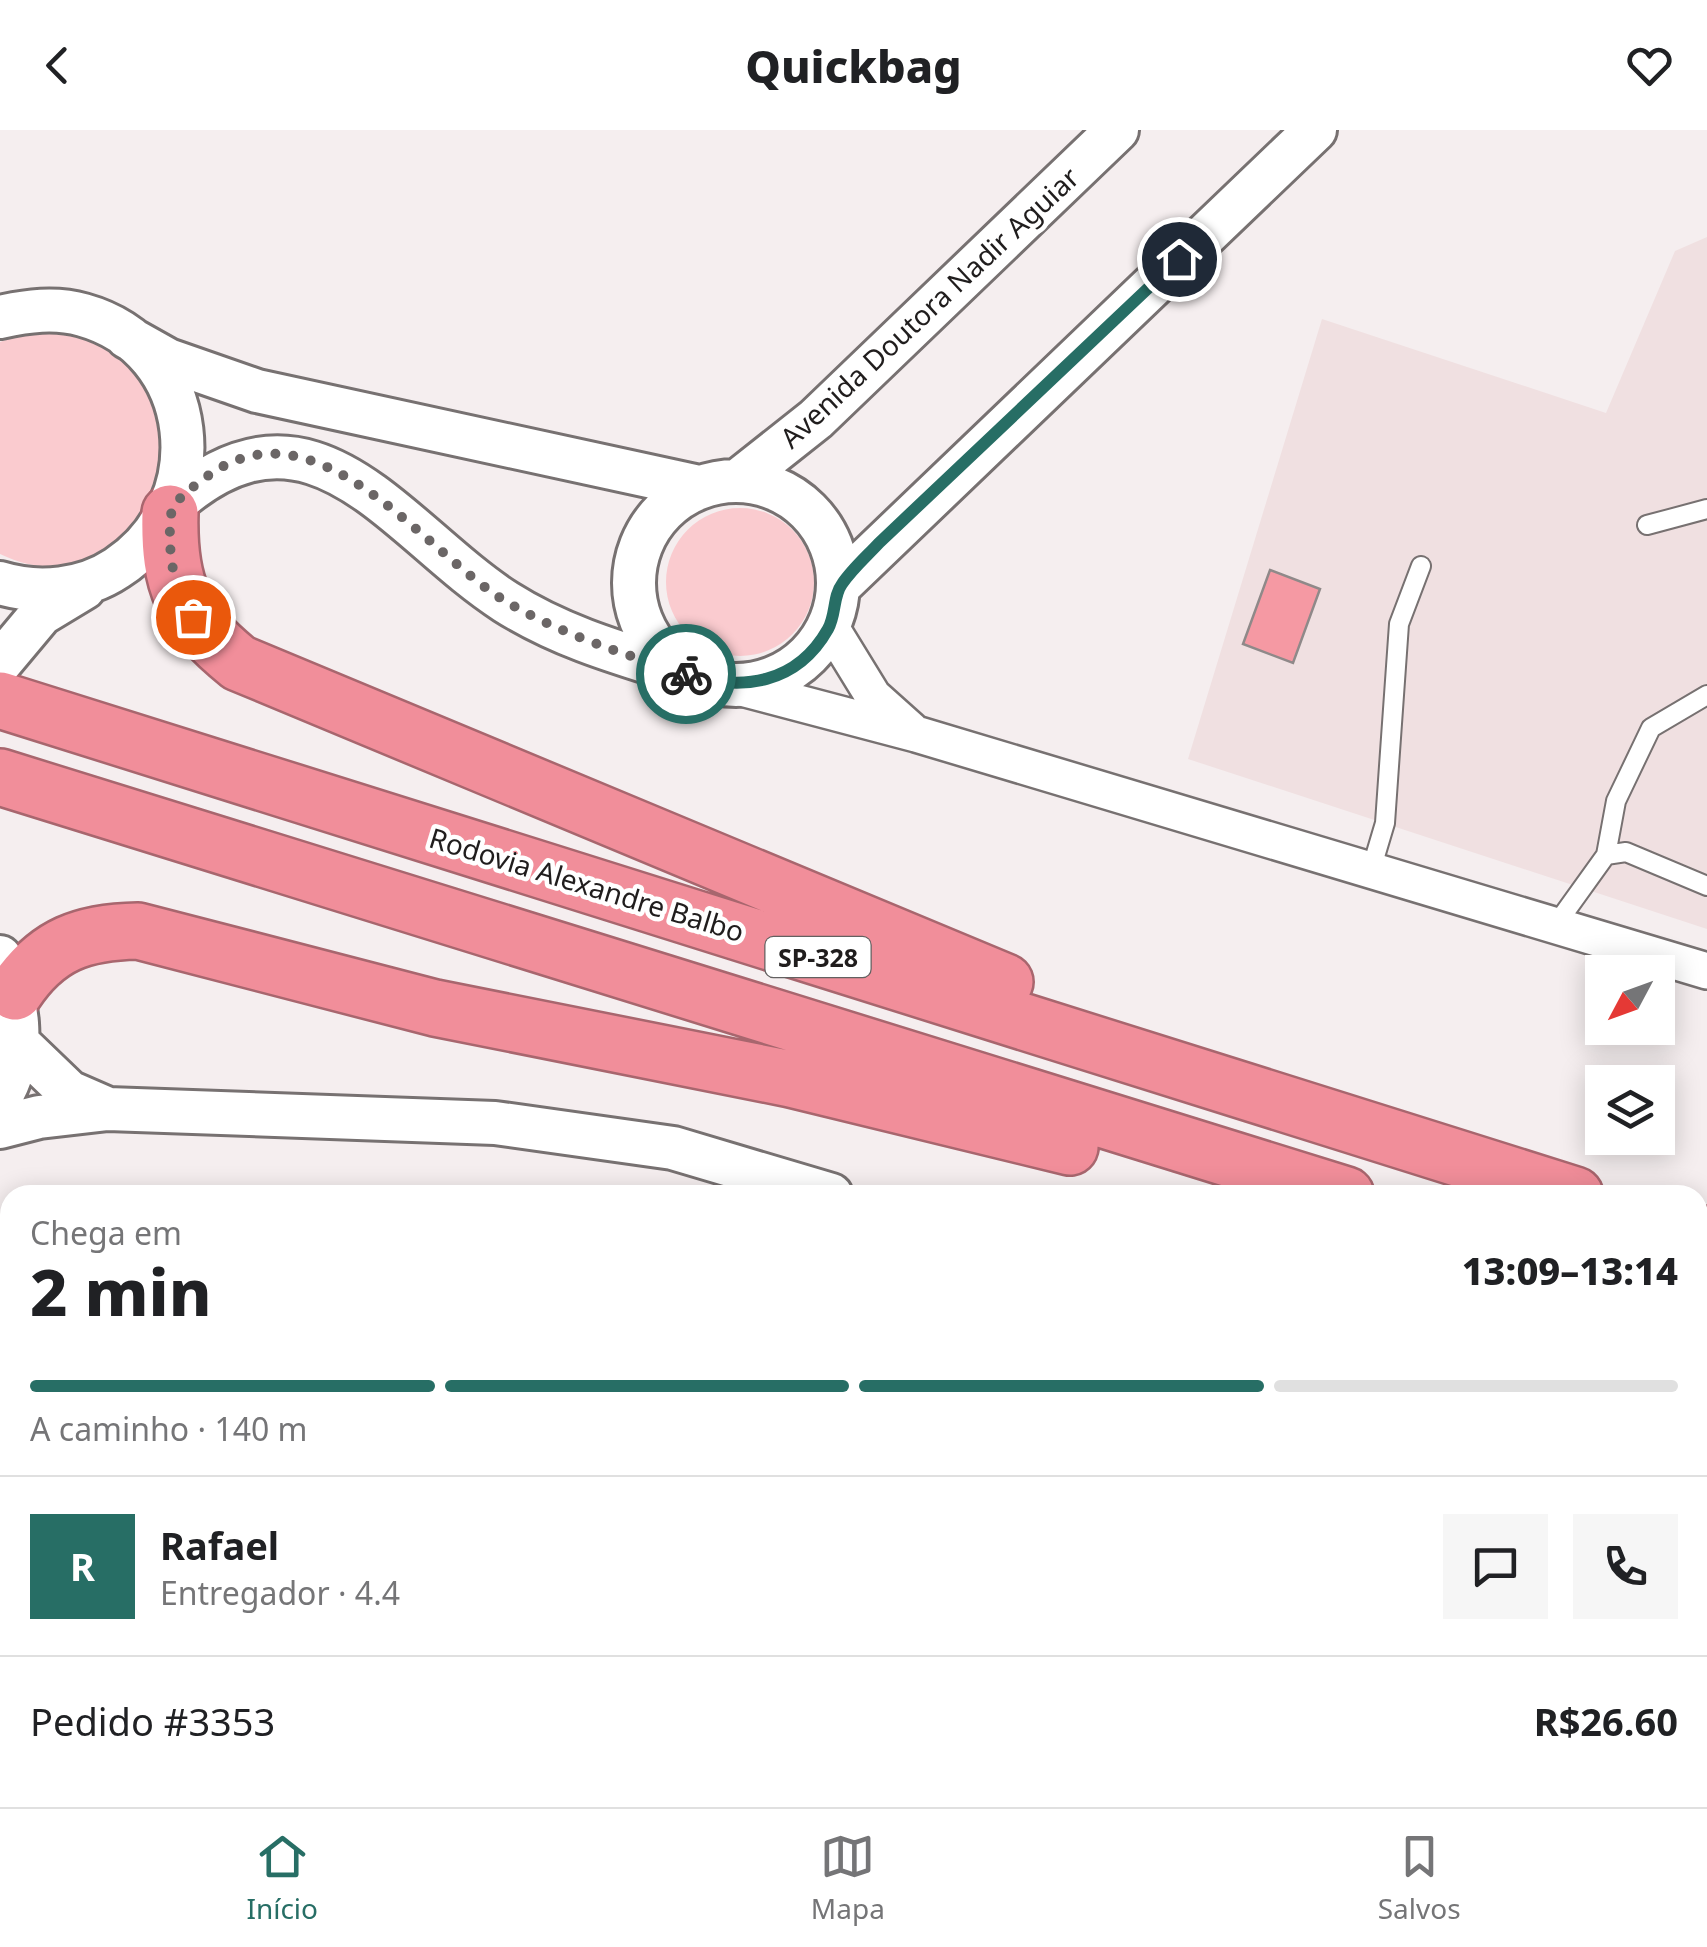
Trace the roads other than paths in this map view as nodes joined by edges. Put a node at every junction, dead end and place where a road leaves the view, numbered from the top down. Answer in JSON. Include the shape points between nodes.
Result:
{"nodes":[{"id":1,"x":1117,"y":130,"type":"edge"},
{"id":2,"x":1316,"y":130,"type":"edge"},
{"id":3,"x":12,"y":310,"type":"edge"},
{"id":4,"x":127,"y":337,"type":"junction"},
{"id":5,"x":719,"y":483,"type":"junction"},
{"id":6,"x":172,"y":508,"type":"junction"},
{"id":7,"x":1707,"y":509,"type":"edge"},
{"id":8,"x":1647,"y":526,"type":"dead end"},
{"id":9,"x":1421,"y":566,"type":"dead end"},
{"id":10,"x":100,"y":579,"type":"junction"},
{"id":11,"x":0,"y":582,"type":"edge"},
{"id":12,"x":835,"y":606,"type":"junction"},
{"id":13,"x":0,"y":663,"type":"edge"},
{"id":14,"x":714,"y":681,"type":"junction"},
{"id":15,"x":1707,"y":695,"type":"edge"},
{"id":16,"x":0,"y":700,"type":"edge"},
{"id":17,"x":916,"y":734,"type":"junction"},
{"id":18,"x":20,"y":782,"type":"edge"},
{"id":19,"x":1606,"y":855,"type":"junction"},
{"id":20,"x":1371,"y":870,"type":"junction"},
{"id":21,"x":1707,"y":886,"type":"edge"},
{"id":22,"x":1556,"y":926,"type":"junction"},
{"id":23,"x":1707,"y":971,"type":"edge"},
{"id":24,"x":11,"y":998,"type":"edge"},
{"id":25,"x":0,"y":1098,"type":"edge"},
{"id":26,"x":108,"y":1110,"type":"junction"},
{"id":27,"x":0,"y":1127,"type":"edge"},
{"id":28,"x":798,"y":1185,"type":"edge"},
{"id":29,"x":1227,"y":1185,"type":"edge"},
{"id":30,"x":1314,"y":1185,"type":"edge"},
{"id":31,"x":1545,"y":1185,"type":"edge"},
{"id":32,"x":1550,"y":1185,"type":"edge"}],
"edges":[{"from":1,"to":5,"type":"street","name":"Avenida Doutora Nadir Aguiar","via":[[816,419]]},
{"from":2,"to":12,"type":"street"},
{"from":3,"to":4,"type":"street","via":[[84,315]]},
{"from":4,"to":5,"type":"street","via":[[168,360],[257,391]]},
{"from":4,"to":6,"type":"street","via":[[161,372],[181,417],[184,466]]},
{"from":5,"to":12,"type":"street","via":[[778,489],[811,512],[832,546]]},
{"from":5,"to":14,"type":"street","via":[[666,508],[642,540],[634,580],[640,620],[662,653]]},
{"from":6,"to":10,"type":"street","via":[[140,552]]},
{"from":6,"to":14,"type":"street","via":[[212,473],[248,458],[308,460],[350,476],[506,602],[578,640]]},
{"from":6,"to":32,"type":"highway","via":[[169,557],[181,599],[205,636],[239,663],[1027,991]]},
{"from":7,"to":8,"type":"lane"},
{"from":9,"to":20,"type":"lane","via":[[1399,624],[1385,823]]},
{"from":10,"to":11,"type":"street","via":[[52,590]]},
{"from":10,"to":13,"type":"street","via":[[40,614]]},
{"from":12,"to":14,"type":"street","via":[[807,658],[773,679]]},
{"from":12,"to":17,"type":"street","via":[[873,696]]},
{"from":14,"to":17,"type":"street"},
{"from":15,"to":19,"type":"lane","via":[[1652,728],[1616,801]]},
{"from":16,"to":31,"type":"highway","name":"Rodovia Alexandre Balbo","number":"SP-328"},
{"from":17,"to":20,"type":"street"},
{"from":18,"to":30,"type":"highway","number":"SP-328"},
{"from":19,"to":21,"type":"lane","via":[[1626,852]]},
{"from":19,"to":22,"type":"lane"},
{"from":20,"to":22,"type":"street"},
{"from":22,"to":23,"type":"street"},
{"from":24,"to":25,"type":"street"},
{"from":24,"to":26,"type":"street","via":[[69,1092]]},
{"from":24,"to":29,"type":"highway","via":[[58,948],[96,932],[138,931],[435,1008],[791,1079]]},
{"from":26,"to":27,"type":"street"},
{"from":26,"to":28,"type":"street","via":[[495,1123],[673,1148]]}]}
